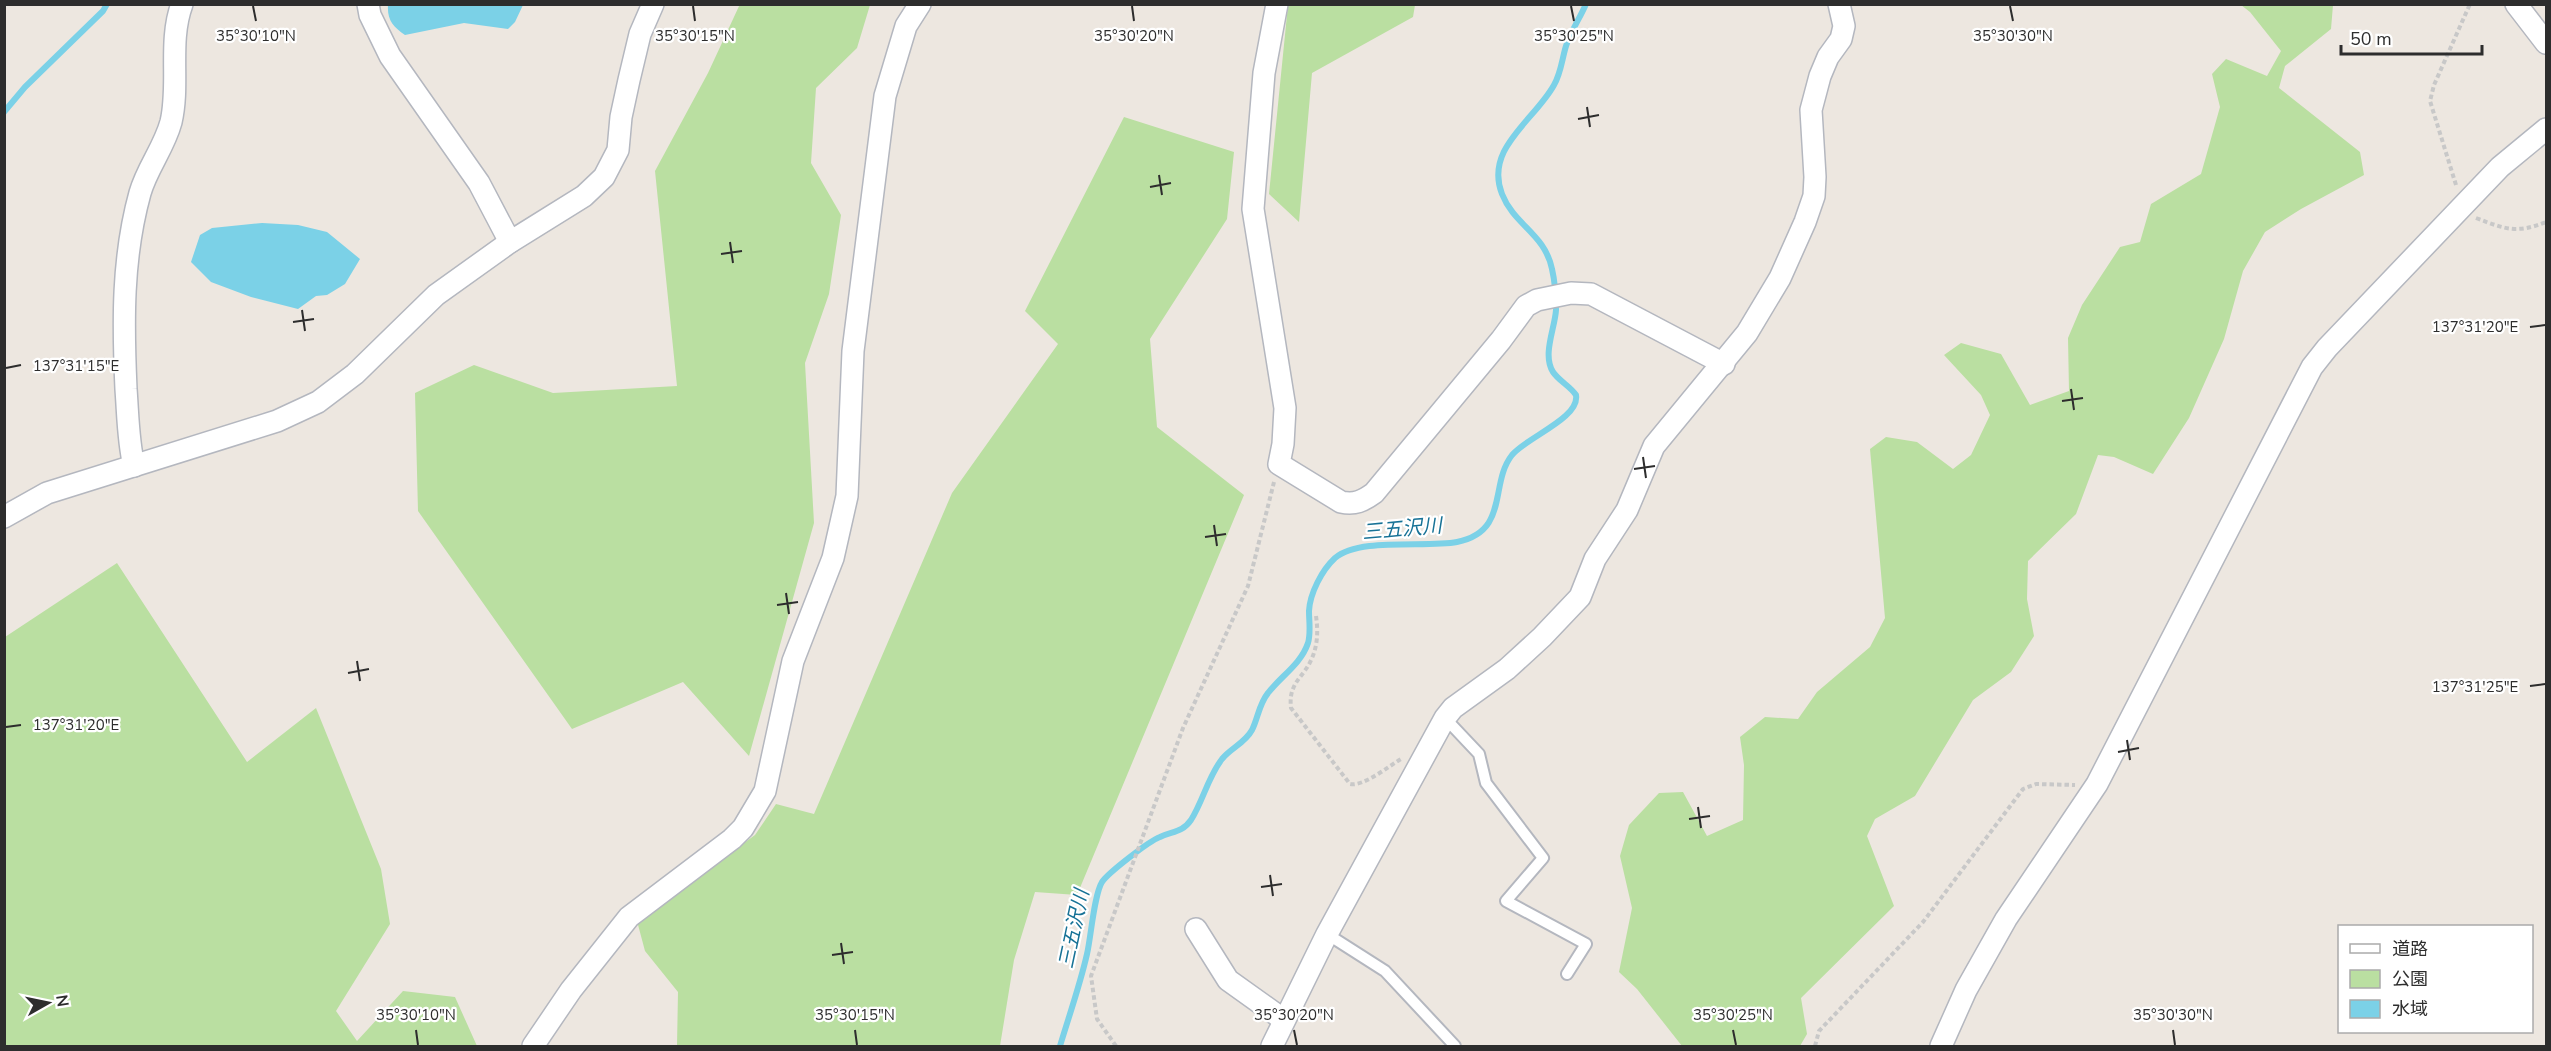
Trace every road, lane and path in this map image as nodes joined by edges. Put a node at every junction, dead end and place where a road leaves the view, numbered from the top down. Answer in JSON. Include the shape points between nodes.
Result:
{"nodes":[{"id":1,"x":182,"y":4,"type":"edge"},
{"id":2,"x":368,"y":4,"type":"edge"},
{"id":3,"x":653,"y":4,"type":"edge"},
{"id":4,"x":920,"y":4,"type":"edge"},
{"id":5,"x":1277,"y":4,"type":"edge"},
{"id":6,"x":1839,"y":4,"type":"edge"},
{"id":7,"x":2470,"y":4,"type":"edge"},
{"id":8,"x":2516,"y":4,"type":"edge"},
{"id":9,"x":2547,"y":44,"type":"edge"},
{"id":10,"x":2547,"y":129,"type":"edge"},
{"id":11,"x":2456,"y":214,"type":"junction"},
{"id":12,"x":2547,"y":222,"type":"edge"},
{"id":13,"x":510,"y":242,"type":"junction"},
{"id":14,"x":1724,"y":363,"type":"junction"},
{"id":15,"x":1279,"y":464,"type":"junction"},
{"id":16,"x":134,"y":466,"type":"junction"},
{"id":17,"x":4,"y":517,"type":"edge"},
{"id":18,"x":1316,"y":616,"type":"dead end"},
{"id":19,"x":1445,"y":718,"type":"junction"},
{"id":20,"x":1428,"y":748,"type":"junction"},
{"id":21,"x":2093,"y":789,"type":"junction"},
{"id":22,"x":1196,"y":929,"type":"dead end"},
{"id":23,"x":1326,"y":934,"type":"junction"},
{"id":24,"x":1567,"y":974,"type":"dead end"},
{"id":25,"x":1280,"y":1038,"type":"edge"},
{"id":26,"x":533,"y":1047,"type":"edge"},
{"id":27,"x":1116,"y":1047,"type":"edge"},
{"id":28,"x":1455,"y":1047,"type":"edge"},
{"id":29,"x":1815,"y":1047,"type":"edge"},
{"id":30,"x":1941,"y":1047,"type":"edge"}],
"edges":[{"from":1,"to":16,"type":"street","via":[[177,17],[176,89],[171,122],[140,194],[126,267],[123,326],[129,446]]},
{"from":2,"to":13,"type":"street","via":[[390,56],[478,183]]},
{"from":3,"to":13,"type":"street","via":[[640,34],[621,117],[618,150],[604,177],[584,196]]},
{"from":4,"to":26,"type":"street","via":[[906,26],[885,96],[853,351],[847,496],[833,558],[792,661],[765,790],[732,839],[629,917],[571,990]]},
{"from":5,"to":15,"type":"street","via":[[1264,73],[1254,209],[1285,408]]},
{"from":6,"to":14,"type":"street","via":[[1844,26],[1841,39],[1828,57],[1811,110],[1814,196],[1780,278]]},
{"from":7,"to":11,"type":"path","via":[[2430,101],[2456,186]]},
{"from":8,"to":9,"type":"street"},
{"from":10,"to":11,"type":"street","via":[[2500,166]]},
{"from":11,"to":12,"type":"path","via":[[2515,231]]},
{"from":11,"to":21,"type":"street","via":[[2312,367]]},
{"from":13,"to":16,"type":"street","via":[[436,295],[355,374],[318,402],[277,421]]},
{"from":14,"to":15,"type":"street","via":[[1591,294],[1543,298],[1526,306],[1366,499],[1352,505],[1341,502]]},
{"from":14,"to":19,"type":"street","via":[[1654,446],[1627,510],[1595,559],[1580,597],[1515,661]]},
{"from":15,"to":27,"type":"path","via":[[1248,585],[1183,728],[1090,976],[1097,1019]]},
{"from":16,"to":17,"type":"street","via":[[47,493]]},
{"from":18,"to":20,"type":"path","via":[[1316,648],[1294,684],[1289,696],[1291,708],[1350,784],[1363,782],[1418,748]]},
{"from":19,"to":20,"type":"street"},
{"from":19,"to":24,"type":"lane","via":[[1479,754],[1486,783],[1543,858],[1506,901],[1586,944]]},
{"from":20,"to":23,"type":"street"},
{"from":21,"to":29,"type":"path","via":[[2036,784],[2023,789],[1923,922],[1819,1031]]},
{"from":21,"to":30,"type":"street","via":[[2006,919],[1966,990]]},
{"from":22,"to":25,"type":"street","via":[[1227,980]]},
{"from":23,"to":25,"type":"street"},
{"from":23,"to":28,"type":"lane","via":[[1385,971]]}]}
